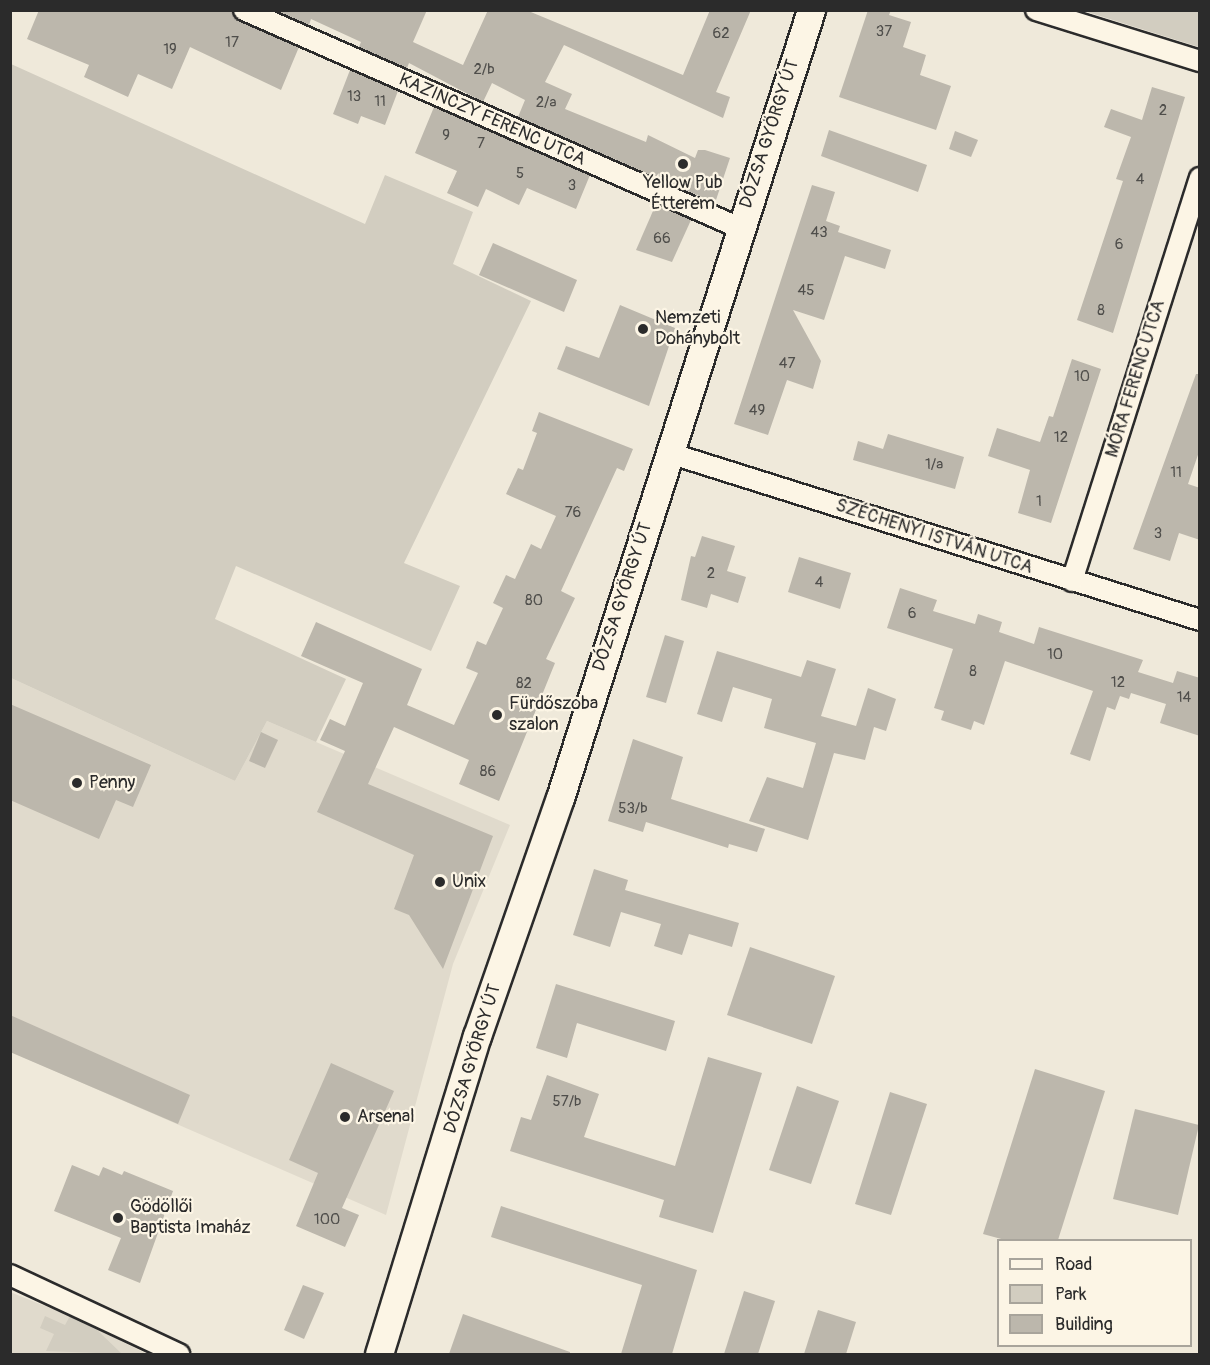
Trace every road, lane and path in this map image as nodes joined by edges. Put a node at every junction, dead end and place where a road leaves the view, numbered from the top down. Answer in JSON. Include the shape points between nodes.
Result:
{"nodes":[{"id":1,"x":244,"y":10,"type":"edge"},
{"id":2,"x":811,"y":10,"type":"edge"},
{"id":3,"x":1036,"y":10,"type":"edge"},
{"id":4,"x":1200,"y":61,"type":"edge"},
{"id":5,"x":1200,"y":178,"type":"edge"},
{"id":6,"x":740,"y":228,"type":"junction"},
{"id":7,"x":669,"y":453,"type":"junction"},
{"id":8,"x":1072,"y":581,"type":"junction"},
{"id":9,"x":1200,"y":620,"type":"edge"},
{"id":10,"x":10,"y":1275,"type":"edge"},
{"id":11,"x":133,"y":1334,"type":"junction"},
{"id":12,"x":137,"y":1354,"type":"edge"},
{"id":13,"x":179,"y":1354,"type":"edge"},
{"id":14,"x":379,"y":1354,"type":"edge"}],
"edges":[{"from":1,"to":6,"type":"street","name":"KAZINCZY FERENC UTCA"},
{"from":2,"to":6,"type":"main road","name":"DÓZSA GYÖRGY ÚT"},
{"from":3,"to":4,"type":"street"},
{"from":5,"to":8,"type":"street","name":"MÓRA FERENC UTCA"},
{"from":6,"to":7,"type":"main road","name":"DÓZSA GYÖRGY ÚT"},
{"from":7,"to":8,"type":"street","name":"SZÉCHENYI ISTVÁN UTCA"},
{"from":7,"to":14,"type":"main road","name":"DÓZSA GYÖRGY ÚT","via":[[560,798],[477,1036]]},
{"from":8,"to":9,"type":"street","name":"SZÉCHENYI ISTVÁN UTCA"},
{"from":10,"to":11,"type":"street"},
{"from":11,"to":12,"type":"street"},
{"from":11,"to":13,"type":"street"}]}
